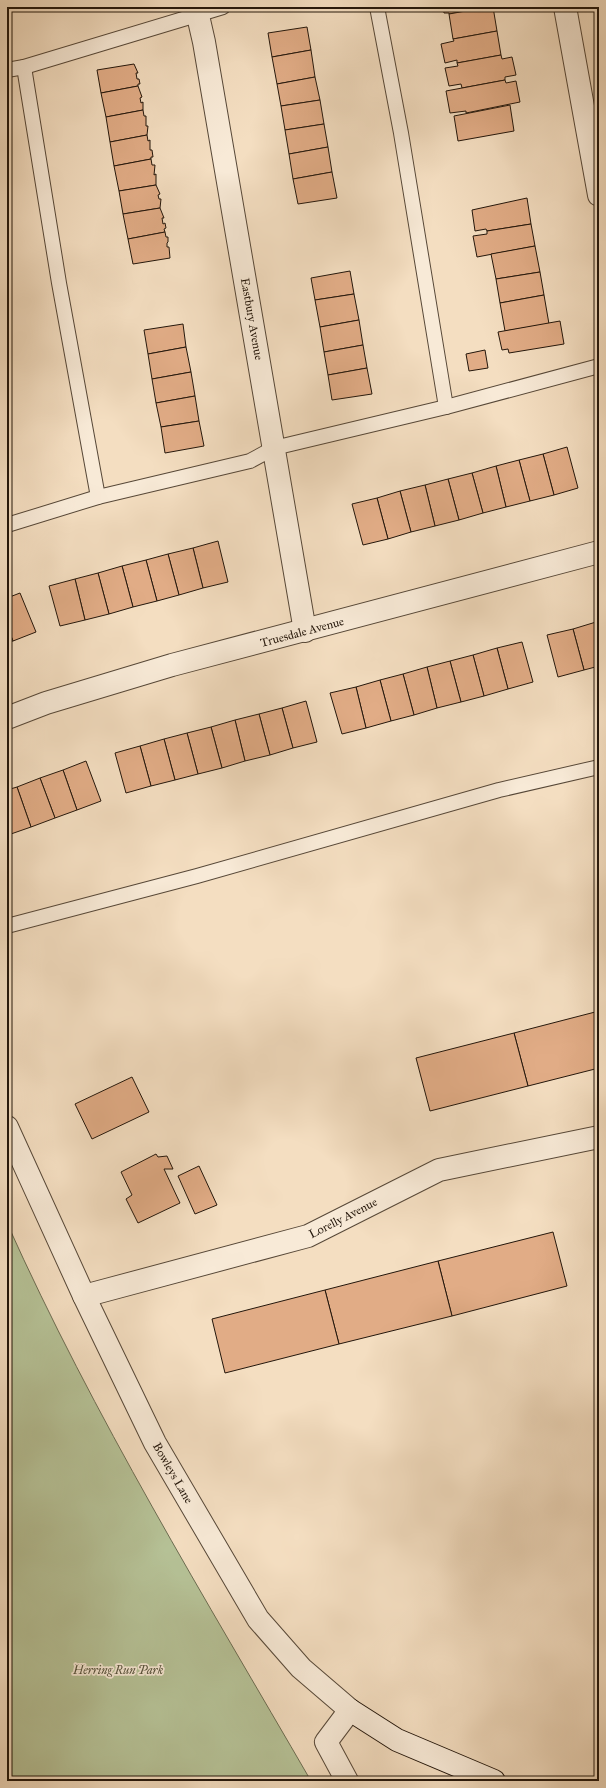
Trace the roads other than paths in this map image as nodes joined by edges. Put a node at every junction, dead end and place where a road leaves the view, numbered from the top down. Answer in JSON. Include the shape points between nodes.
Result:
{"nodes":[{"id":1,"x":224,"y":7,"type":"edge"},
{"id":2,"x":377,"y":7,"type":"edge"},
{"id":3,"x":565,"y":7,"type":"edge"},
{"id":4,"x":196,"y":11,"type":"edge"},
{"id":5,"x":24,"y":67,"type":"junction"},
{"id":6,"x":7,"y":70,"type":"edge"},
{"id":7,"x":599,"y":195,"type":"edge"},
{"id":8,"x":599,"y":366,"type":"edge"},
{"id":9,"x":446,"y":407,"type":"junction"},
{"id":10,"x":274,"y":448,"type":"junction"},
{"id":11,"x":98,"y":496,"type":"junction"},
{"id":12,"x":7,"y":525,"type":"edge"},
{"id":13,"x":599,"y":552,"type":"edge"},
{"id":14,"x":305,"y":631,"type":"junction"},
{"id":15,"x":7,"y":718,"type":"edge"},
{"id":16,"x":599,"y":767,"type":"edge"},
{"id":17,"x":7,"y":926,"type":"edge"},
{"id":18,"x":7,"y":1127,"type":"edge"},
{"id":19,"x":599,"y":1137,"type":"edge"},
{"id":20,"x":84,"y":1296,"type":"junction"},
{"id":21,"x":350,"y":1710,"type":"junction"},
{"id":22,"x":347,"y":1781,"type":"edge"},
{"id":23,"x":494,"y":1781,"type":"edge"}],
"edges":[{"from":1,"to":4,"type":"lane"},
{"from":2,"to":9,"type":"lane","via":[[401,132]]},
{"from":3,"to":7,"type":"street"},
{"from":4,"to":5,"type":"lane"},
{"from":4,"to":10,"type":"street","name":"Eastbury Avenue","via":[[205,49]]},
{"from":5,"to":6,"type":"lane"},
{"from":5,"to":11,"type":"lane","via":[[55,260]]},
{"from":8,"to":9,"type":"lane"},
{"from":9,"to":10,"type":"lane"},
{"from":10,"to":11,"type":"lane","via":[[250,462]]},
{"from":10,"to":14,"type":"street","name":"Eastbury Avenue"},
{"from":11,"to":12,"type":"lane"},
{"from":13,"to":14,"type":"street","name":"Truesdale Avenue"},
{"from":14,"to":15,"type":"street","name":"Truesdale Avenue","via":[[172,665],[46,703]]},
{"from":16,"to":17,"type":"lane","via":[[498,790],[197,876]]},
{"from":18,"to":20,"type":"street","name":"Bowleys Lane"},
{"from":19,"to":20,"type":"street","name":"Lorelly Avenue","via":[[439,1170],[308,1236]]},
{"from":20,"to":21,"type":"street","name":"Bowleys Lane","via":[[155,1442],[258,1620],[301,1668]]},
{"from":21,"to":22,"type":"street","via":[[326,1742]]},
{"from":21,"to":23,"type":"street","name":"Bowleys Lane","via":[[397,1740]]}]}
